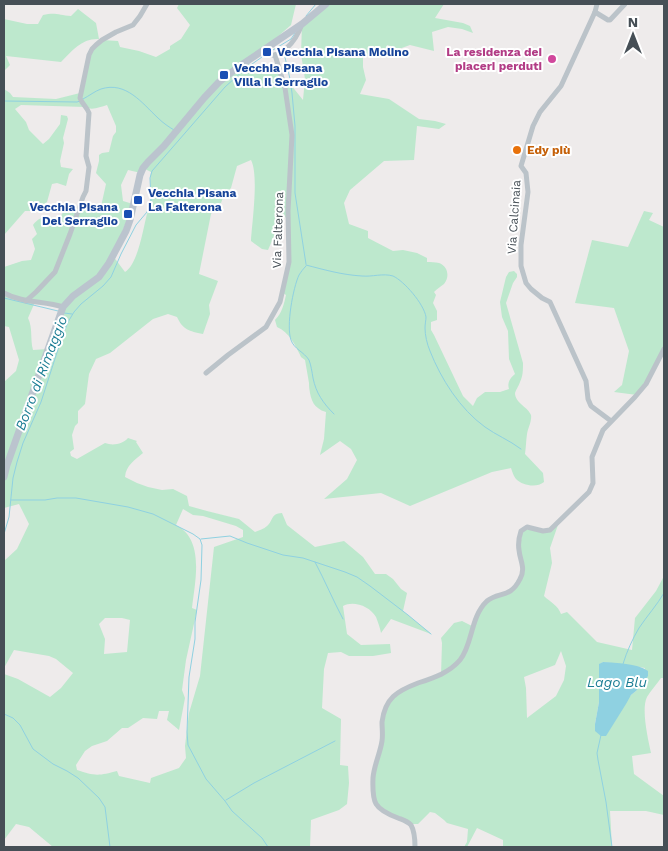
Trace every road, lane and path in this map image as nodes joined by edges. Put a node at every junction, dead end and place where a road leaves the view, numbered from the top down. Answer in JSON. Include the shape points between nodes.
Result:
{"nodes":[{"id":1,"x":147,"y":4,"type":"edge"},
{"id":2,"x":326,"y":4,"type":"edge"},
{"id":3,"x":597,"y":4,"type":"edge"},
{"id":4,"x":625,"y":4,"type":"edge"},
{"id":5,"x":595,"y":12,"type":"junction"},
{"id":6,"x":302,"y":24,"type":"junction"},
{"id":7,"x":259,"y":53,"type":"junction"},
{"id":8,"x":275,"y":55,"type":"junction"},
{"id":9,"x":4,"y":293,"type":"edge"},
{"id":10,"x":26,"y":301,"type":"junction"},
{"id":11,"x":63,"y":308,"type":"junction"},
{"id":12,"x":664,"y":349,"type":"edge"},
{"id":13,"x":206,"y":373,"type":"dead end"},
{"id":14,"x":611,"y":421,"type":"junction"},
{"id":15,"x":4,"y":478,"type":"edge"},
{"id":16,"x":415,"y":847,"type":"edge"}],
"edges":[{"from":1,"to":10,"type":"street","via":[[133,25],[96,44],[89,56],[81,100],[89,113],[86,191],[55,272]]},
{"from":2,"to":6,"type":"main road"},
{"from":3,"to":5,"type":"street","name":"Via Calcinaia"},
{"from":4,"to":5,"type":"street","via":[[610,20]]},
{"from":5,"to":14,"type":"street","name":"Via Calcinaia","via":[[561,86],[533,126],[522,166],[528,192],[521,266],[531,289],[550,302],[586,380],[592,406]]},
{"from":6,"to":7,"type":"main road"},
{"from":6,"to":8,"type":"street","via":[[292,44]]},
{"from":7,"to":8,"type":"street"},
{"from":7,"to":11,"type":"main road","via":[[213,88],[143,168],[130,220],[109,263],[99,277],[73,296]]},
{"from":8,"to":13,"type":"street","name":"Via Falterona","via":[[285,88],[292,136],[288,211],[290,262],[280,302],[266,327]]},
{"from":9,"to":10,"type":"street"},
{"from":10,"to":11,"type":"street"},
{"from":11,"to":15,"type":"main road"},
{"from":12,"to":14,"type":"street","via":[[646,384]]},
{"from":14,"to":16,"type":"street","via":[[603,430],[594,451],[593,483],[589,492],[550,530],[527,527],[521,531],[519,551],[523,571],[520,579],[509,593],[487,601],[472,626],[459,662],[441,675],[400,690],[384,711],[382,741],[373,778],[374,802],[384,813],[410,824]]}]}
